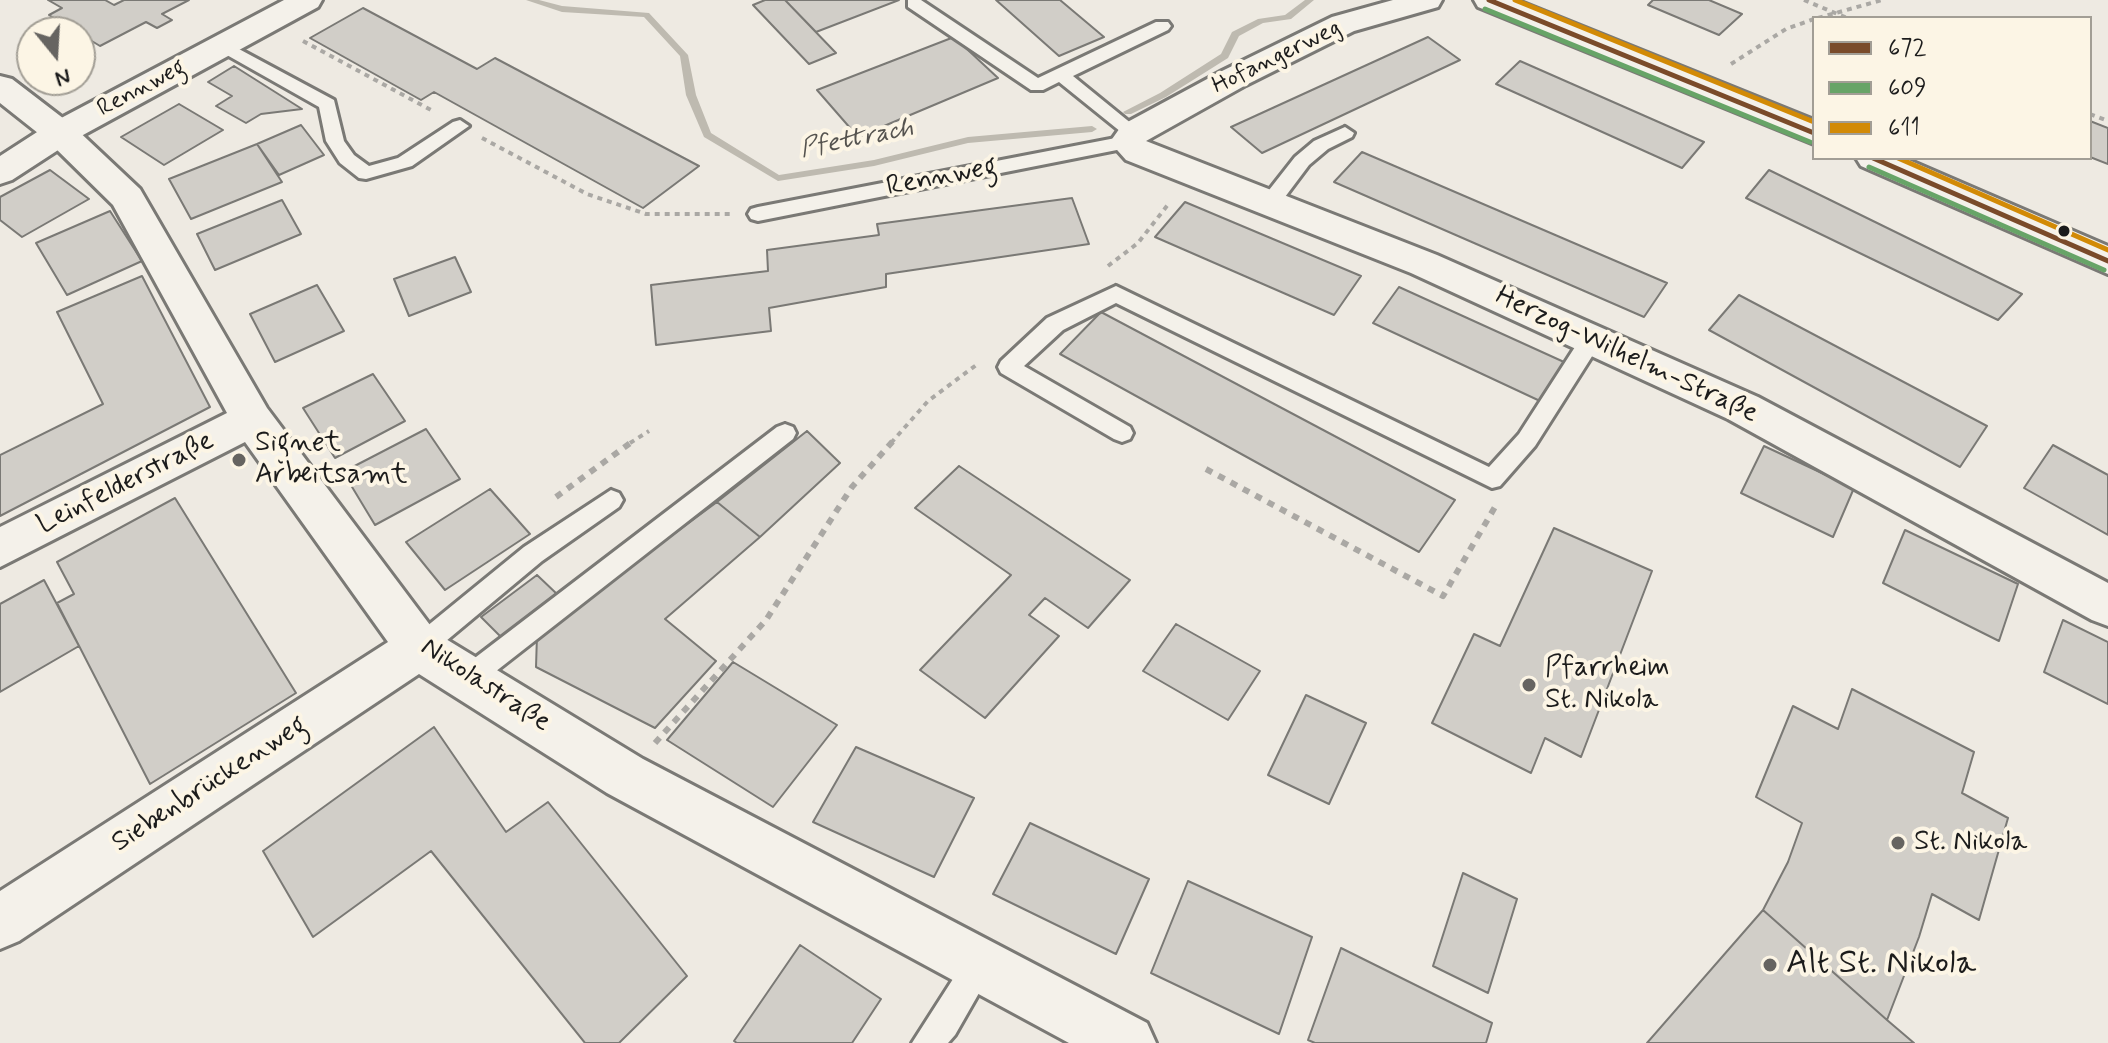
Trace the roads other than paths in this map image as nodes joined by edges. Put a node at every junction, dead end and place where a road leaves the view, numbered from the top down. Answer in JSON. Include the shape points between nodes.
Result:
{"nodes":[{"id":1,"x":307,"y":0,"type":"edge"},
{"id":2,"x":1427,"y":0,"type":"edge"},
{"id":3,"x":1489,"y":0,"type":"edge"},
{"id":4,"x":914,"y":3,"type":"dead end"},
{"id":5,"x":1162,"y":26,"type":"dead end"},
{"id":6,"x":224,"y":46,"type":"junction"},
{"id":7,"x":1061,"y":75,"type":"junction"},
{"id":8,"x":0,"y":86,"type":"edge"},
{"id":9,"x":460,"y":126,"type":"road end"},
{"id":10,"x":1812,"y":132,"type":"edge"},
{"id":11,"x":60,"y":133,"type":"junction"},
{"id":12,"x":1345,"y":133,"type":"dead end"},
{"id":13,"x":1130,"y":138,"type":"junction"},
{"id":14,"x":1878,"y":160,"type":"edge"},
{"id":15,"x":0,"y":172,"type":"edge"},
{"id":16,"x":1269,"y":204,"type":"junction"},
{"id":17,"x":758,"y":214,"type":"road end"},
{"id":18,"x":2108,"y":261,"type":"edge"},
{"id":19,"x":1592,"y":339,"type":"junction"},
{"id":20,"x":252,"y":419,"type":"junction"},
{"id":21,"x":785,"y":433,"type":"dead end"},
{"id":22,"x":1122,"y":433,"type":"dead end"},
{"id":23,"x":611,"y":500,"type":"dead end"},
{"id":24,"x":0,"y":548,"type":"edge"},
{"id":25,"x":2108,"y":606,"type":"edge"},
{"id":26,"x":419,"y":648,"type":"junction"},
{"id":27,"x":468,"y":678,"type":"junction"},
{"id":28,"x":0,"y":922,"type":"edge"},
{"id":29,"x":980,"y":965,"type":"junction"},
{"id":30,"x":928,"y":1043,"type":"edge"},
{"id":31,"x":1127,"y":1043,"type":"edge"}],
"edges":[{"from":1,"to":6,"type":"street","name":"Rennweg"},
{"from":2,"to":13,"type":"street","name":"Hofangerweg","via":[[1343,24]]},
{"from":3,"to":10,"type":"street"},
{"from":4,"to":7,"type":"lane","via":[[1037,86]]},
{"from":5,"to":7,"type":"lane"},
{"from":6,"to":9,"type":"lane","via":[[328,104],[335,141],[366,173],[405,162]]},
{"from":6,"to":11,"type":"street","name":"Rennweg"},
{"from":7,"to":13,"type":"lane"},
{"from":8,"to":11,"type":"street","name":"Nikolastraße"},
{"from":11,"to":15,"type":"street","name":"Rennweg"},
{"from":11,"to":20,"type":"street","name":"Nikolastraße","via":[[127,198]]},
{"from":12,"to":16,"type":"lane","via":[[1302,161]]},
{"from":13,"to":16,"type":"street","name":"Herzog-Wilhelm-Straße","via":[[1138,152]]},
{"from":13,"to":17,"type":"lane","name":"Rennweg"},
{"from":14,"to":18,"type":"street"},
{"from":16,"to":19,"type":"street","name":"Herzog-Wilhelm-Straße","via":[[1424,264]]},
{"from":19,"to":22,"type":"lane","via":[[1527,440],[1492,479],[1116,294],[1055,324],[1009,367]]},
{"from":19,"to":25,"type":"street","name":"Herzog-Wilhelm-Straße","via":[[1743,408]]},
{"from":20,"to":24,"type":"street","name":"Leinfelderstraße"},
{"from":20,"to":26,"type":"street","name":"Nikolastraße"},
{"from":21,"to":27,"type":"lane"},
{"from":23,"to":26,"type":"lane","via":[[533,554]]},
{"from":26,"to":27,"type":"street","name":"Nikolastraße"},
{"from":26,"to":28,"type":"street","name":"Siebenbrückenweg"},
{"from":27,"to":29,"type":"street","name":"Nikolastraße","via":[[625,776]]},
{"from":29,"to":30,"type":"lane"},
{"from":29,"to":31,"type":"street","name":"Nikolastraße"}]}
